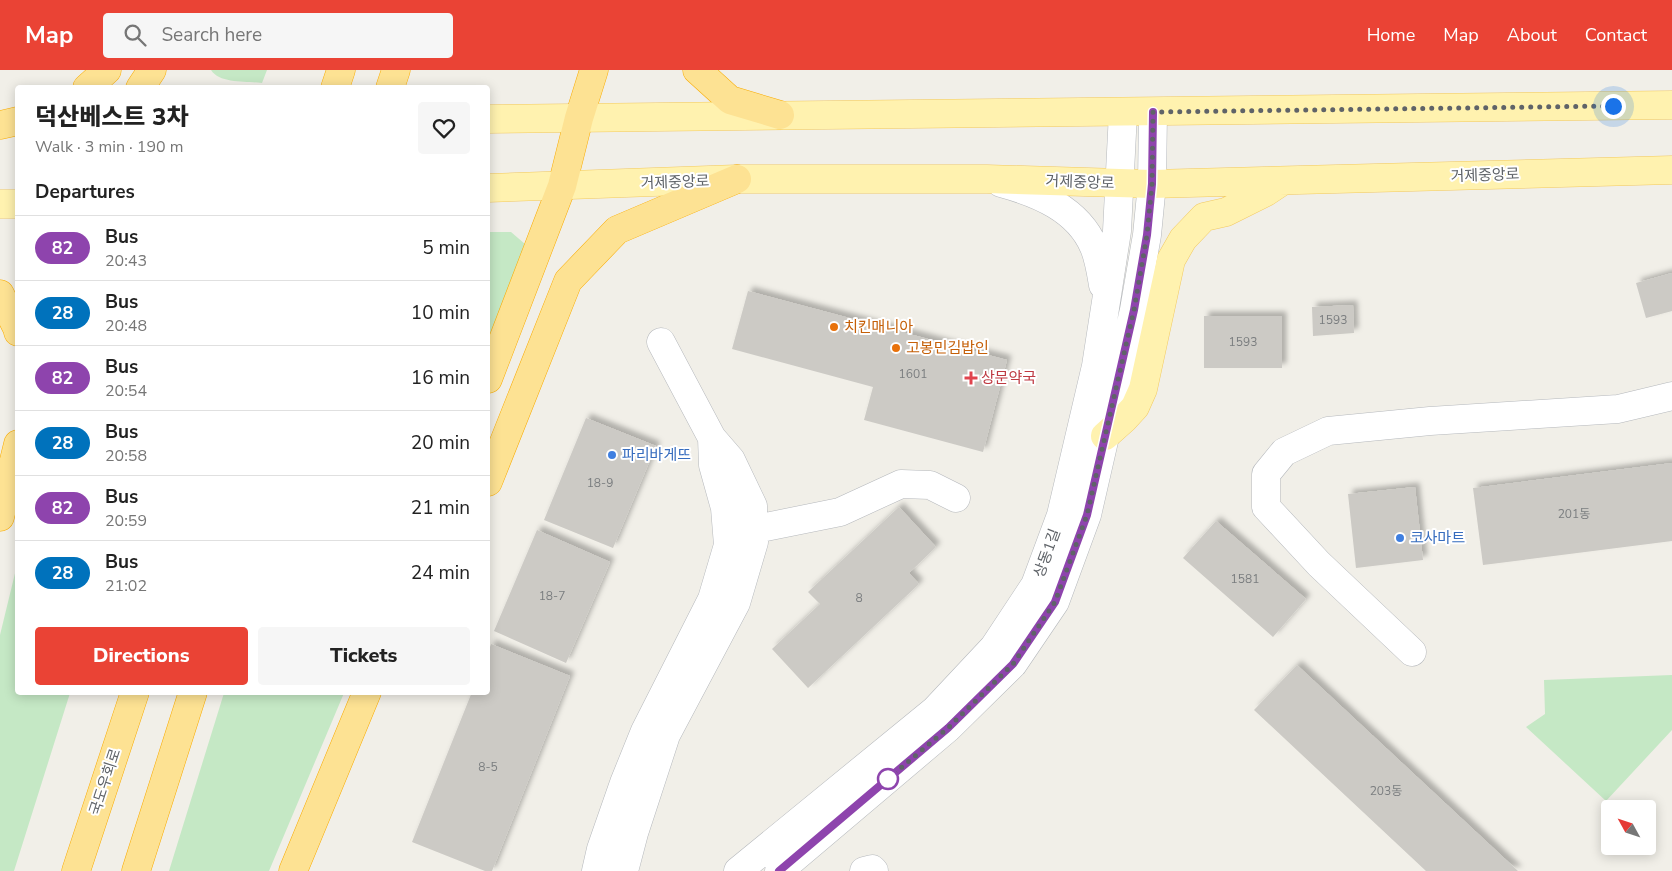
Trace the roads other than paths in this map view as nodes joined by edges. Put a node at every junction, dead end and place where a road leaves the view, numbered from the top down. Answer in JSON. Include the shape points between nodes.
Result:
{"nodes":[{"id":1,"x":107,"y":70,"type":"edge"},
{"id":2,"x":152,"y":70,"type":"edge"},
{"id":3,"x":341,"y":70,"type":"edge"},
{"id":4,"x":396,"y":70,"type":"edge"},
{"id":5,"x":594,"y":70,"type":"edge"},
{"id":6,"x":697,"y":70,"type":"edge"},
{"id":7,"x":90,"y":85,"type":"edge"},
{"id":8,"x":142,"y":85,"type":"edge"},
{"id":9,"x":336,"y":85,"type":"edge"},
{"id":10,"x":391,"y":85,"type":"edge"},
{"id":11,"x":1672,"y":105,"type":"edge"},
{"id":12,"x":1153,"y":112,"type":"junction"},
{"id":13,"x":1123,"y":113,"type":"junction"},
{"id":14,"x":780,"y":114,"type":"junction"},
{"id":15,"x":579,"y":118,"type":"junction"},
{"id":16,"x":490,"y":119,"type":"edge"},
{"id":17,"x":15,"y":122,"type":"edge"},
{"id":18,"x":0,"y":125,"type":"edge"},
{"id":19,"x":15,"y":132,"type":"edge"},
{"id":20,"x":0,"y":133,"type":"edge"},
{"id":21,"x":1672,"y":170,"type":"edge"},
{"id":22,"x":737,"y":179,"type":"junction"},
{"id":23,"x":987,"y":179,"type":"junction"},
{"id":24,"x":1283,"y":181,"type":"junction"},
{"id":25,"x":1119,"y":183,"type":"junction"},
{"id":26,"x":1152,"y":184,"type":"junction"},
{"id":27,"x":562,"y":186,"type":"junction"},
{"id":28,"x":490,"y":188,"type":"edge"},
{"id":29,"x":0,"y":204,"type":"edge"},
{"id":30,"x":15,"y":204,"type":"edge"},
{"id":31,"x":0,"y":294,"type":"edge"},
{"id":32,"x":1106,"y":302,"type":"junction"},
{"id":33,"x":15,"y":324,"type":"edge"},
{"id":34,"x":661,"y":342,"type":"dead end"},
{"id":35,"x":490,"y":374,"type":"edge"},
{"id":36,"x":1672,"y":396,"type":"edge"},
{"id":37,"x":1105,"y":436,"type":"junction"},
{"id":38,"x":712,"y":438,"type":"junction"},
{"id":39,"x":15,"y":456,"type":"edge"},
{"id":40,"x":490,"y":477,"type":"edge"},
{"id":41,"x":956,"y":498,"type":"dead end"},
{"id":42,"x":0,"y":517,"type":"edge"},
{"id":43,"x":754,"y":530,"type":"junction"},
{"id":44,"x":728,"y":535,"type":"junction"},
{"id":45,"x":1412,"y":652,"type":"dead end"},
{"id":46,"x":134,"y":695,"type":"edge"},
{"id":47,"x":192,"y":695,"type":"edge"},
{"id":48,"x":366,"y":695,"type":"edge"},
{"id":49,"x":76,"y":871,"type":"edge"},
{"id":50,"x":136,"y":871,"type":"edge"},
{"id":51,"x":293,"y":871,"type":"edge"},
{"id":52,"x":596,"y":871,"type":"edge"},
{"id":53,"x":624,"y":871,"type":"edge"},
{"id":54,"x":738,"y":871,"type":"edge"},
{"id":55,"x":779,"y":871,"type":"edge"},
{"id":56,"x":864,"y":871,"type":"edge"},
{"id":57,"x":874,"y":871,"type":"edge"}],
"edges":[{"from":1,"to":7,"type":"highway"},
{"from":2,"to":8,"type":"highway"},
{"from":3,"to":9,"type":"highway"},
{"from":4,"to":10,"type":"highway"},
{"from":5,"to":15,"type":"highway"},
{"from":6,"to":14,"type":"highway","via":[[730,100]]},
{"from":11,"to":12,"type":"main road"},
{"from":12,"to":13,"type":"main road"},
{"from":12,"to":26,"type":"street","name":"상동1길"},
{"from":13,"to":14,"type":"main road"},
{"from":13,"to":25,"type":"street","name":"상동1길"},
{"from":14,"to":15,"type":"main road"},
{"from":15,"to":16,"type":"main road"},
{"from":15,"to":27,"type":"highway"},
{"from":17,"to":18,"type":"highway"},
{"from":19,"to":20,"type":"main road"},
{"from":21,"to":24,"type":"main road","name":"거제중앙로"},
{"from":22,"to":23,"type":"main road","name":"거제중앙로"},
{"from":22,"to":27,"type":"main road","name":"거제중앙로"},
{"from":22,"to":40,"type":"highway","via":[[617,230],[568,281]]},
{"from":23,"to":25,"type":"main road","name":"거제중앙로"},
{"from":23,"to":32,"type":"street","via":[[1027,190],[1053,202],[1078,222],[1095,248]]},
{"from":24,"to":26,"type":"main road","name":"거제중앙로"},
{"from":24,"to":37,"type":"main road","via":[[1226,212],[1204,217],[1183,239],[1172,260],[1143,389],[1135,407]]},
{"from":25,"to":26,"type":"main road","name":"거제중앙로"},
{"from":25,"to":32,"type":"street","name":"상동1길","via":[[1117,231]]},
{"from":26,"to":37,"type":"street","name":"상동1길","via":[[1134,310]]},
{"from":27,"to":28,"type":"main road","name":"거제중앙로"},
{"from":27,"to":35,"type":"highway"},
{"from":29,"to":30,"type":"main road"},
{"from":31,"to":33,"type":"highway"},
{"from":32,"to":54,"type":"street","name":"상동1길","via":[[1096,366],[1061,515],[1035,585],[994,646],[935,710]]},
{"from":34,"to":38,"type":"street"},
{"from":36,"to":45,"type":"street","via":[[1618,408],[1328,431],[1284,452],[1266,474],[1266,507]]},
{"from":37,"to":55,"type":"street","name":"상동1길","via":[[1087,515],[1055,602],[1013,664],[948,728]]},
{"from":38,"to":43,"type":"street","via":[[731,460],[753,506]]},
{"from":38,"to":44,"type":"street","via":[[713,465],[725,508]]},
{"from":39,"to":42,"type":"highway"},
{"from":41,"to":43,"type":"street","via":[[930,485],[900,484],[840,512]]},
{"from":43,"to":44,"type":"street"},
{"from":43,"to":53,"type":"street","via":[[754,542],[736,603],[666,735]]},
{"from":44,"to":52,"type":"street","via":[[712,599],[645,731],[615,808]]},
{"from":46,"to":49,"type":"highway","name":"국도우회로"},
{"from":47,"to":50,"type":"highway"},
{"from":48,"to":51,"type":"highway"},
{"from":56,"to":57,"type":"street"}]}
